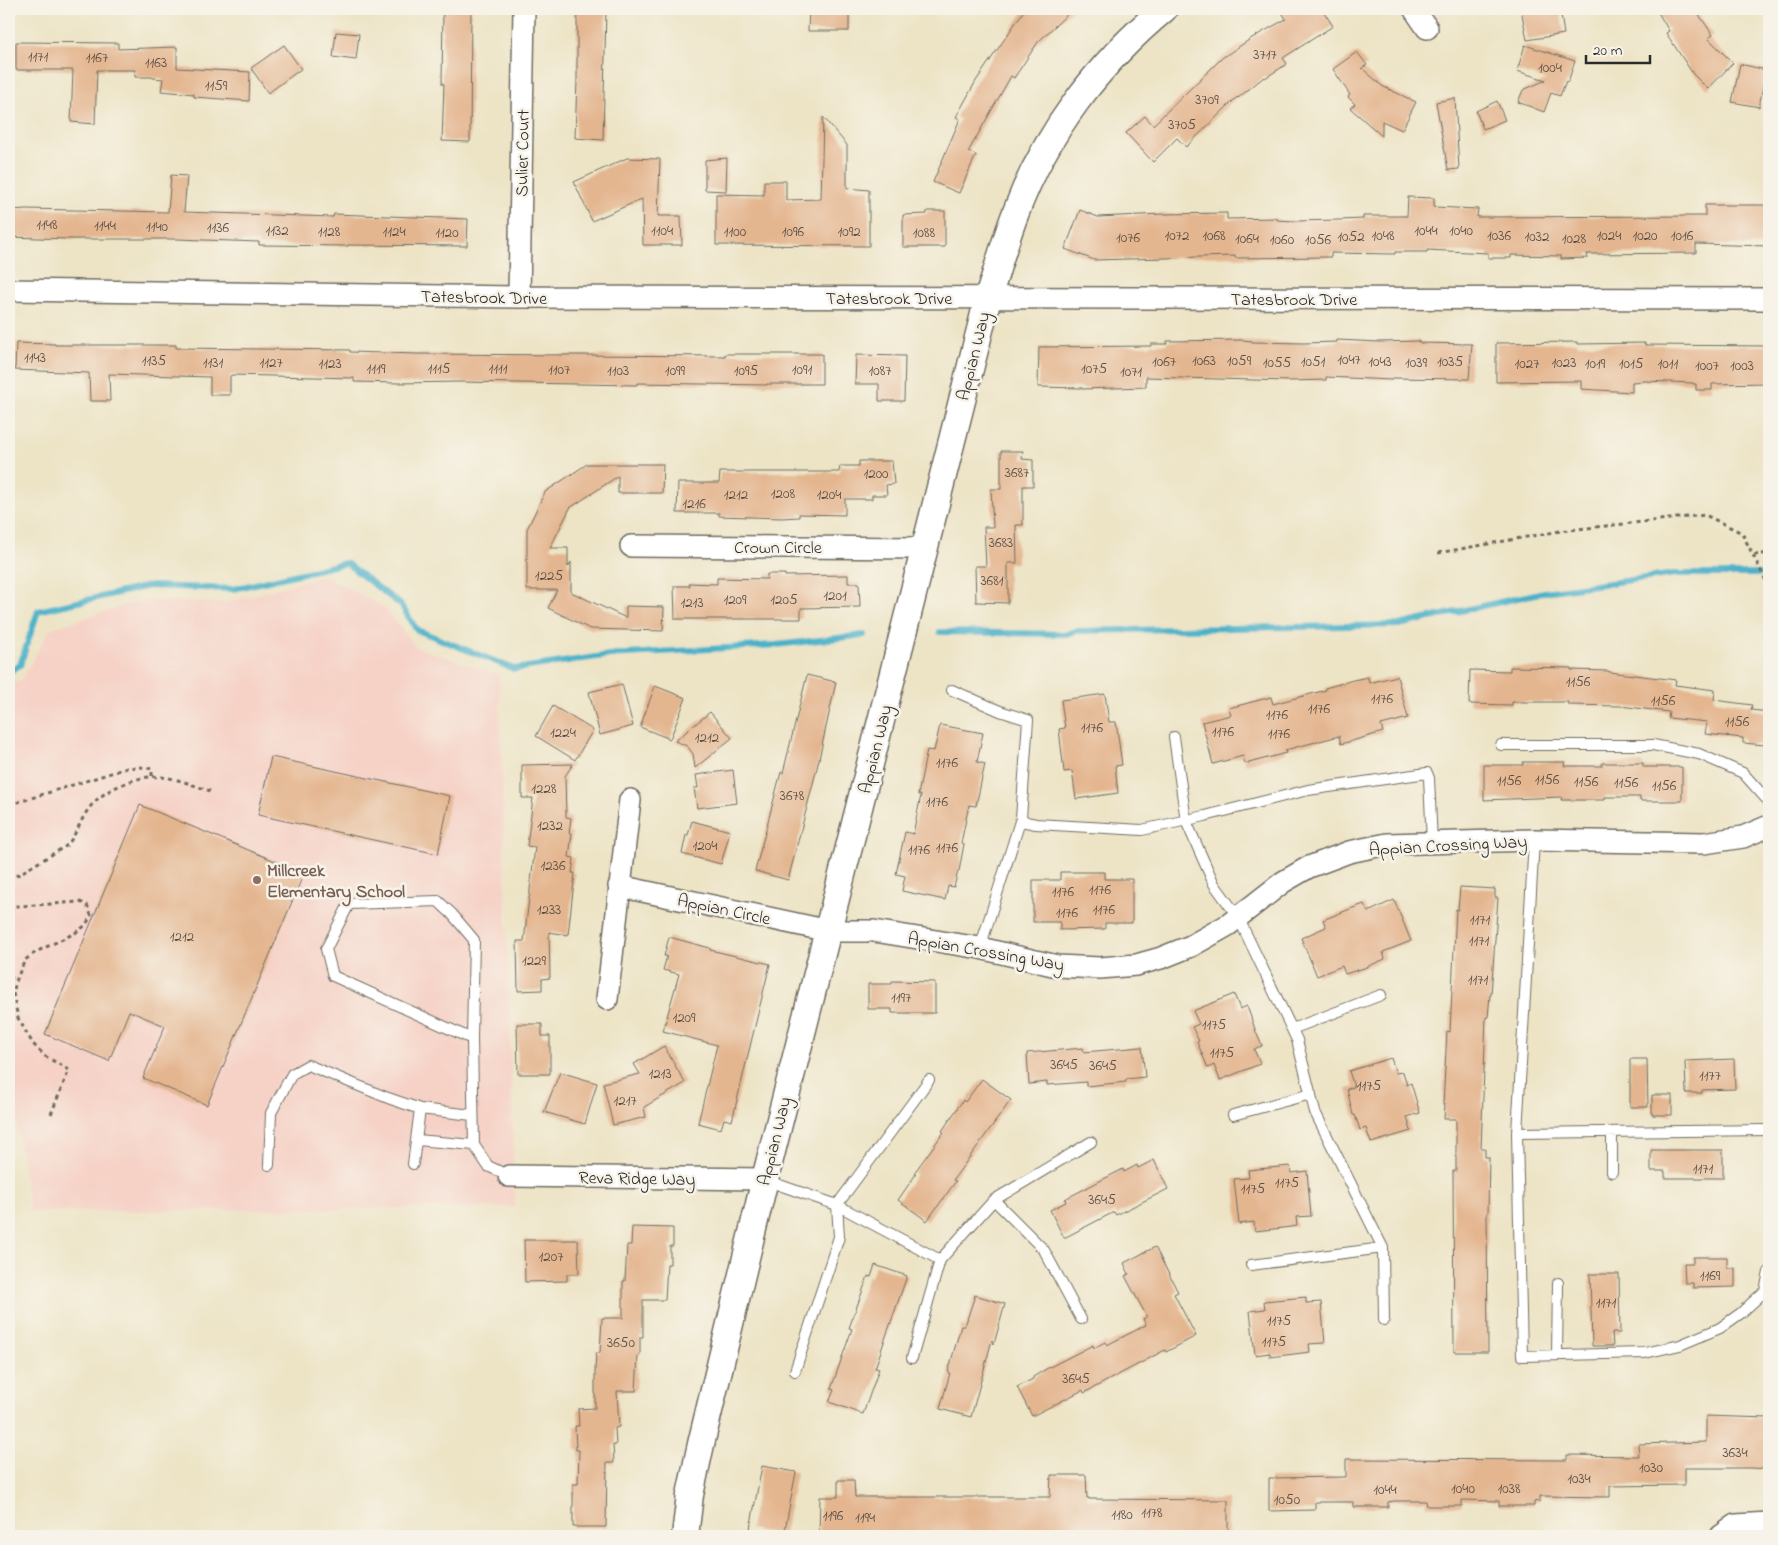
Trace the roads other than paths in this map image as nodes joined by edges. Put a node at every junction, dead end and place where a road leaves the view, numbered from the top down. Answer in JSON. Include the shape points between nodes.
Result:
{"nodes":[{"id":1,"x":524,"y":9,"type":"edge"},
{"id":2,"x":1164,"y":9,"type":"edge"},
{"id":3,"x":1414,"y":9,"type":"edge"},
{"id":4,"x":1427,"y":28,"type":"dead end"},
{"id":5,"x":9,"y":290,"type":"edge"},
{"id":6,"x":519,"y":297,"type":"junction"},
{"id":7,"x":988,"y":298,"type":"junction"},
{"id":8,"x":1769,"y":299,"type":"edge"},
{"id":9,"x":631,"y":546,"type":"dead end"},
{"id":10,"x":924,"y":548,"type":"junction"},
{"id":11,"x":952,"y":690,"type":"dead end"},
{"id":12,"x":1174,"y":737,"type":"dead end"},
{"id":13,"x":1501,"y":745,"type":"dead end"},
{"id":14,"x":630,"y":800,"type":"dead end"},
{"id":15,"x":1769,"y":802,"type":"edge"},
{"id":16,"x":1021,"y":818,"type":"junction"},
{"id":17,"x":1186,"y":820,"type":"junction"},
{"id":18,"x":1769,"y":826,"type":"edge"},
{"id":19,"x":1534,"y":840,"type":"junction"},
{"id":20,"x":1432,"y":843,"type":"junction"},
{"id":21,"x":619,"y":886,"type":"junction"},
{"id":22,"x":1238,"y":917,"type":"junction"},
{"id":23,"x":829,"y":931,"type":"junction"},
{"id":24,"x":980,"y":948,"type":"junction"},
{"id":25,"x":1382,"y":995,"type":"dead end"},
{"id":26,"x":607,"y":999,"type":"dead end"},
{"id":27,"x":1292,"y":1029,"type":"junction"},
{"id":28,"x":472,"y":1039,"type":"junction"},
{"id":29,"x":929,"y":1080,"type":"dead end"},
{"id":30,"x":1311,"y":1094,"type":"junction"},
{"id":31,"x":420,"y":1109,"type":"junction"},
{"id":32,"x":472,"y":1115,"type":"junction"},
{"id":33,"x":1233,"y":1115,"type":"dead end"},
{"id":34,"x":1769,"y":1130,"type":"edge"},
{"id":35,"x":1612,"y":1132,"type":"junction"},
{"id":36,"x":1517,"y":1133,"type":"junction"},
{"id":37,"x":417,"y":1140,"type":"junction"},
{"id":38,"x":1091,"y":1142,"type":"dead end"},
{"id":39,"x":474,"y":1145,"type":"junction"},
{"id":40,"x":414,"y":1164,"type":"dead end"},
{"id":41,"x":269,"y":1165,"type":"dead end"},
{"id":42,"x":1612,"y":1172,"type":"dead end"},
{"id":43,"x":509,"y":1176,"type":"joint"},
{"id":44,"x":764,"y":1179,"type":"junction"},
{"id":45,"x":994,"y":1200,"type":"junction"},
{"id":46,"x":837,"y":1205,"type":"junction"},
{"id":47,"x":1383,"y":1248,"type":"junction"},
{"id":48,"x":940,"y":1260,"type":"junction"},
{"id":49,"x":1251,"y":1265,"type":"dead end"},
{"id":50,"x":1769,"y":1272,"type":"edge"},
{"id":51,"x":1558,"y":1283,"type":"dead end"},
{"id":52,"x":1081,"y":1319,"type":"dead end"},
{"id":53,"x":1384,"y":1320,"type":"dead end"},
{"id":54,"x":1557,"y":1355,"type":"junction"},
{"id":55,"x":912,"y":1358,"type":"dead end"},
{"id":56,"x":795,"y":1371,"type":"dead end"},
{"id":57,"x":1769,"y":1523,"type":"edge"},
{"id":58,"x":685,"y":1536,"type":"edge"},
{"id":59,"x":1721,"y":1536,"type":"edge"}],
"edges":[{"from":1,"to":6,"type":"street","name":"Sulier Court"},
{"from":2,"to":7,"type":"street","name":"Appian Way","via":[[1111,58],[1058,128],[1016,211]]},
{"from":3,"to":4,"type":"street"},
{"from":5,"to":6,"type":"street","name":"Tatesbrook Drive"},
{"from":6,"to":7,"type":"street","name":"Tatesbrook Drive"},
{"from":7,"to":8,"type":"street","name":"Tatesbrook Drive"},
{"from":7,"to":10,"type":"street","name":"Appian Way"},
{"from":9,"to":10,"type":"street","name":"Crown Circle"},
{"from":10,"to":23,"type":"street","name":"Appian Way"},
{"from":11,"to":16,"type":"lane","via":[[1028,720]]},
{"from":12,"to":17,"type":"lane"},
{"from":13,"to":15,"type":"lane","via":[[1663,746],[1699,754],[1742,773]]},
{"from":14,"to":21,"type":"street"},
{"from":16,"to":17,"type":"lane","via":[[1036,824],[1142,830]]},
{"from":16,"to":24,"type":"lane"},
{"from":17,"to":20,"type":"lane","via":[[1308,790],[1427,773],[1430,778]]},
{"from":17,"to":22,"type":"lane","via":[[1214,884]]},
{"from":18,"to":19,"type":"street","name":"Appian Crossing Way","via":[[1743,837],[1704,843]]},
{"from":19,"to":20,"type":"street","name":"Appian Crossing Way"},
{"from":19,"to":36,"type":"lane"},
{"from":20,"to":22,"type":"street","name":"Appian Crossing Way","via":[[1372,846],[1309,867],[1283,882]]},
{"from":21,"to":23,"type":"street","name":"Appian Circle"},
{"from":21,"to":26,"type":"street"},
{"from":22,"to":24,"type":"street","name":"Appian Crossing Way","via":[[1191,946],[1136,965],[1100,968],[1057,966]]},
{"from":22,"to":27,"type":"lane"},
{"from":23,"to":24,"type":"street","name":"Appian Crossing Way","via":[[874,931]]},
{"from":23,"to":44,"type":"street","name":"Appian Way"},
{"from":25,"to":27,"type":"lane"},
{"from":27,"to":30,"type":"lane"},
{"from":28,"to":28,"type":"lane","via":[[474,940],[452,914],[438,902],[349,904],[326,949],[333,976]]},
{"from":28,"to":32,"type":"lane"},
{"from":29,"to":46,"type":"lane"},
{"from":30,"to":33,"type":"lane"},
{"from":30,"to":47,"type":"lane","via":[[1315,1112]]},
{"from":31,"to":32,"type":"lane"},
{"from":31,"to":37,"type":"lane"},
{"from":31,"to":41,"type":"lane","via":[[308,1065],[292,1074],[271,1113]]},
{"from":32,"to":39,"type":"lane"},
{"from":34,"to":35,"type":"lane"},
{"from":35,"to":36,"type":"lane"},
{"from":35,"to":42,"type":"lane"},
{"from":36,"to":54,"type":"lane","via":[[1522,1356]]},
{"from":37,"to":39,"type":"lane"},
{"from":37,"to":40,"type":"lane"},
{"from":38,"to":45,"type":"lane"},
{"from":39,"to":43,"type":"lane","via":[[488,1166]]},
{"from":43,"to":44,"type":"street","name":"Reva Ridge Way"},
{"from":44,"to":46,"type":"lane"},
{"from":44,"to":58,"type":"street","name":"Appian Way","via":[[701,1444]]},
{"from":45,"to":48,"type":"lane"},
{"from":45,"to":52,"type":"lane","via":[[1044,1250]]},
{"from":46,"to":48,"type":"lane"},
{"from":46,"to":56,"type":"lane","via":[[839,1237]]},
{"from":47,"to":49,"type":"lane"},
{"from":47,"to":53,"type":"lane"},
{"from":48,"to":55,"type":"lane"},
{"from":50,"to":54,"type":"lane","via":[[1765,1291],[1741,1313],[1720,1328],[1680,1345],[1645,1354]]},
{"from":51,"to":54,"type":"lane"},
{"from":57,"to":59,"type":"street","via":[[1736,1525]]}]}
